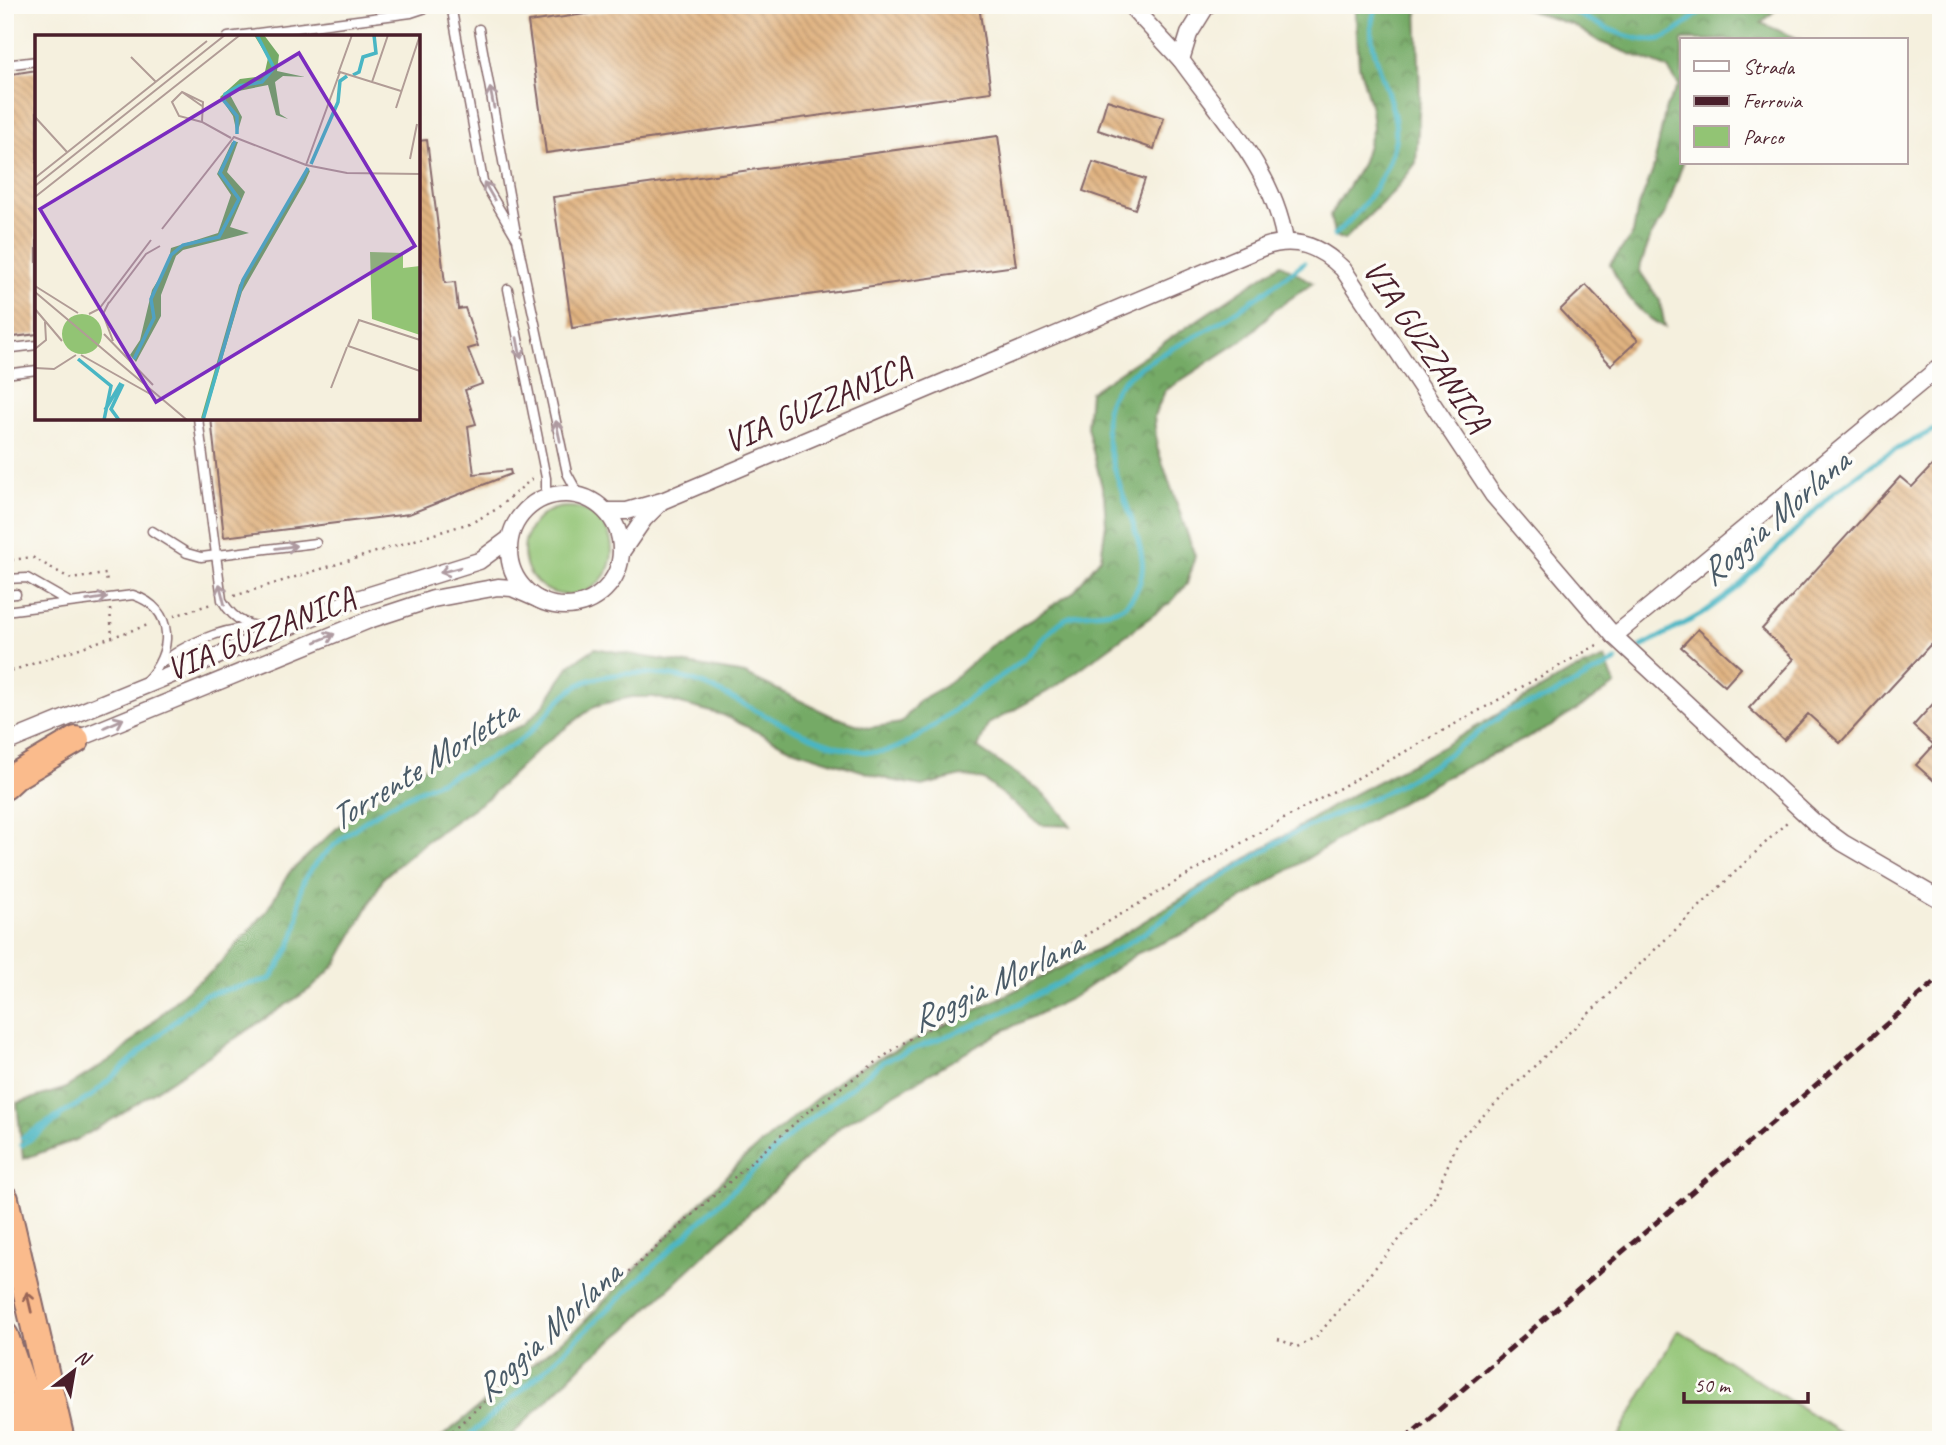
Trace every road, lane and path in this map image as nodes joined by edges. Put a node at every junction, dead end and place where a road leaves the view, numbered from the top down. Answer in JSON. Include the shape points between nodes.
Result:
{"nodes":[{"id":1,"x":435,"y":5,"type":"edge"},
{"id":2,"x":451,"y":5,"type":"edge"},
{"id":3,"x":1130,"y":5,"type":"edge"},
{"id":4,"x":1207,"y":5,"type":"edge"},
{"id":5,"x":479,"y":29,"type":"dead end"},
{"id":6,"x":243,"y":35,"type":"edge"},
{"id":7,"x":1181,"y":60,"type":"junction"},
{"id":8,"x":35,"y":61,"type":"edge"},
{"id":9,"x":5,"y":65,"type":"edge"},
{"id":10,"x":517,"y":239,"type":"junction"},
{"id":11,"x":1285,"y":242,"type":"junction"},
{"id":12,"x":508,"y":289,"type":"dead end"},
{"id":13,"x":35,"y":345,"type":"edge"},
{"id":14,"x":5,"y":349,"type":"edge"},
{"id":15,"x":1941,"y":366,"type":"edge"},
{"id":16,"x":35,"y":370,"type":"edge"},
{"id":17,"x":5,"y":374,"type":"edge"},
{"id":18,"x":198,"y":420,"type":"edge"},
{"id":19,"x":546,"y":478,"type":"junction"},
{"id":20,"x":579,"y":495,"type":"junction"},
{"id":21,"x":546,"y":496,"type":"junction"},
{"id":22,"x":662,"y":501,"type":"junction"},
{"id":23,"x":607,"y":511,"type":"junction"},
{"id":24,"x":152,"y":531,"type":"dead end"},
{"id":25,"x":509,"y":539,"type":"junction"},
{"id":26,"x":316,"y":543,"type":"dead end"},
{"id":27,"x":622,"y":551,"type":"junction"},
{"id":28,"x":216,"y":556,"type":"junction"},
{"id":29,"x":5,"y":561,"type":"edge"},
{"id":30,"x":106,"y":574,"type":"dead end"},
{"id":31,"x":5,"y":579,"type":"edge"},
{"id":32,"x":16,"y":594,"type":"dead end"},
{"id":33,"x":5,"y":595,"type":"edge"},
{"id":34,"x":222,"y":600,"type":"junction"},
{"id":35,"x":542,"y":601,"type":"junction"},
{"id":36,"x":73,"y":603,"type":"junction"},
{"id":37,"x":5,"y":611,"type":"edge"},
{"id":38,"x":319,"y":614,"type":"junction"},
{"id":39,"x":163,"y":620,"type":"junction"},
{"id":40,"x":257,"y":627,"type":"junction"},
{"id":41,"x":1614,"y":636,"type":"junction"},
{"id":42,"x":160,"y":664,"type":"junction"},
{"id":43,"x":5,"y":673,"type":"edge"},
{"id":44,"x":139,"y":688,"type":"junction"},
{"id":45,"x":76,"y":740,"type":"junction"},
{"id":46,"x":5,"y":743,"type":"edge"},
{"id":47,"x":5,"y":766,"type":"edge"},
{"id":48,"x":5,"y":786,"type":"edge"},
{"id":49,"x":1800,"y":809,"type":"junction"},
{"id":50,"x":1941,"y":900,"type":"edge"},
{"id":51,"x":5,"y":1199,"type":"edge"},
{"id":52,"x":5,"y":1336,"type":"edge"},
{"id":53,"x":1278,"y":1339,"type":"dead end"},
{"id":54,"x":5,"y":1406,"type":"edge"},
{"id":55,"x":25,"y":1440,"type":"edge"},
{"id":56,"x":41,"y":1440,"type":"edge"},
{"id":57,"x":61,"y":1440,"type":"edge"},
{"id":58,"x":442,"y":1440,"type":"edge"}],
"edges":[{"from":1,"to":6,"type":"lane","via":[[411,13]]},
{"from":10,"to":2,"type":"lane","one_way":true,"via":[[483,181]]},
{"from":3,"to":7,"type":"street"},
{"from":4,"to":7,"type":"street","via":[[1189,34]]},
{"from":10,"to":5,"type":"lane","one_way":true},
{"from":7,"to":11,"type":"street","via":[[1265,181],[1280,212]]},
{"from":8,"to":9,"type":"lane"},
{"from":20,"to":10,"type":"lane","one_way":true,"via":[[567,473]]},
{"from":11,"to":22,"type":"street","name":"VIA GUZZANICA","via":[[1251,252]]},
{"from":11,"to":41,"type":"street","name":"VIA GUZZANICA","via":[[1311,246],[1343,269],[1493,495]]},
{"from":12,"to":19,"type":"lane","one_way":true},
{"from":13,"to":14,"type":"lane"},
{"from":15,"to":41,"type":"street"},
{"from":16,"to":17,"type":"lane"},
{"from":18,"to":28,"type":"lane"},
{"from":19,"to":21,"type":"lane"},
{"from":19,"to":34,"type":"path","via":[[528,480],[509,500],[473,522]]},
{"from":20,"to":21,"type":"street"},
{"from":20,"to":23,"type":"street"},
{"from":21,"to":25,"type":"street","name":"VIA GUZZANICA","via":[[526,509]]},
{"from":22,"to":23,"type":"street","name":"VIA GUZZANICA","via":[[627,511]]},
{"from":22,"to":27,"type":"street","name":"VIA GUZZANICA","via":[[643,519]]},
{"from":23,"to":27,"type":"street"},
{"from":24,"to":28,"type":"lane","via":[[187,552]]},
{"from":25,"to":35,"type":"street","via":[[515,576],[526,591]]},
{"from":25,"to":38,"type":"street","name":"VIA GUZZANICA","one_way":true,"via":[[479,561]]},
{"from":28,"to":26,"type":"lane","one_way":true},
{"from":27,"to":35,"type":"street","name":"VIA GUZZANICA","via":[[609,585],[595,598],[578,605]]},
{"from":34,"to":28,"type":"lane","one_way":true},
{"from":29,"to":30,"type":"path","via":[[32,557],[71,579]]},
{"from":31,"to":36,"type":"lane","via":[[27,578]]},
{"from":32,"to":33,"type":"lane"},
{"from":34,"to":39,"type":"path"},
{"from":34,"to":40,"type":"lane","via":[[236,619]]},
{"from":45,"to":35,"type":"street","name":"VIA GUZZANICA","one_way":true,"via":[[369,620],[433,599],[498,587]]},
{"from":36,"to":37,"type":"lane"},
{"from":36,"to":39,"type":"lane","one_way":true,"via":[[132,595],[147,599]]},
{"from":38,"to":40,"type":"lane","via":[[279,626]]},
{"from":38,"to":44,"type":"street","name":"VIA GUZZANICA"},
{"from":39,"to":42,"type":"lane","via":[[166,652]]},
{"from":39,"to":43,"type":"path"},
{"from":40,"to":42,"type":"lane","via":[[234,628],[174,653]]},
{"from":41,"to":49,"type":"street","name":"VIA GUZZANICA"},
{"from":41,"to":58,"type":"path","via":[[1255,835],[900,1045],[806,1114]]},
{"from":42,"to":44,"type":"lane"},
{"from":44,"to":46,"type":"street","name":"VIA GUZZANICA"},
{"from":45,"to":47,"type":"street","name":"VIA GUZZANICA"},
{"from":45,"to":48,"type":"highway"},
{"from":49,"to":50,"type":"street","name":"VIA GUZZANICA","via":[[1843,843]]},
{"from":49,"to":53,"type":"path","via":[[1459,1139],[1433,1200],[1317,1336],[1297,1347]]},
{"from":57,"to":51,"type":"highway","one_way":true},
{"from":52,"to":56,"type":"highway"},
{"from":54,"to":55,"type":"highway"}]}
